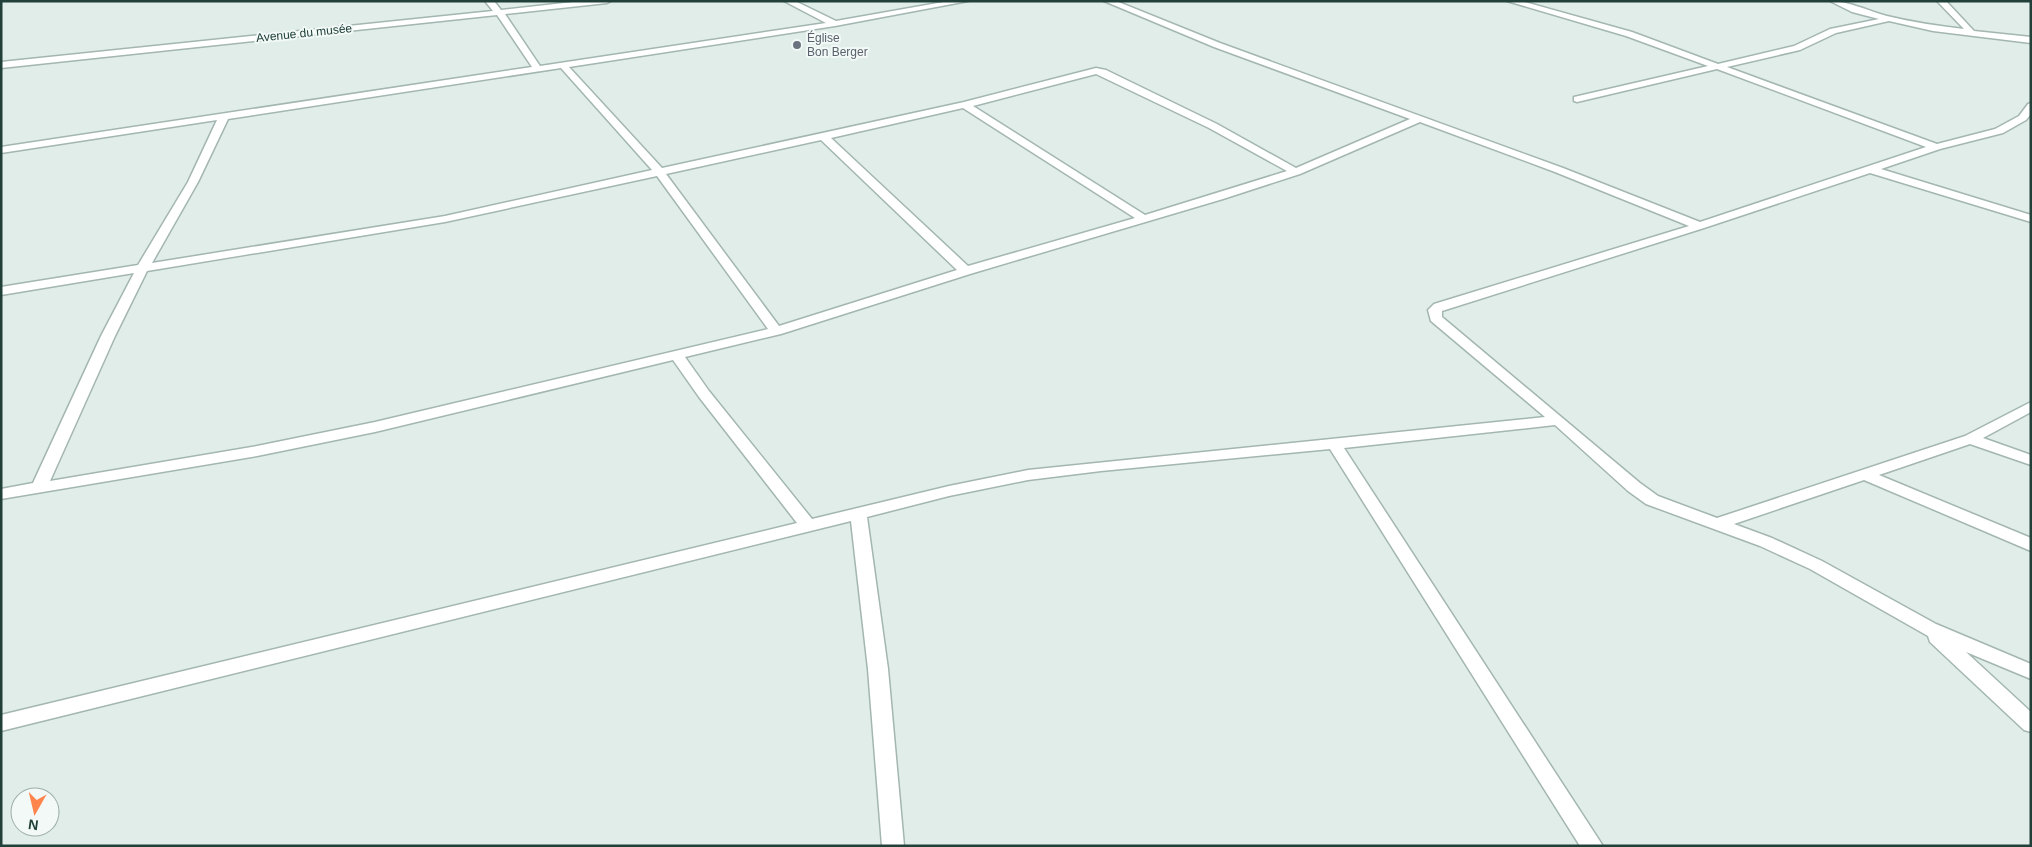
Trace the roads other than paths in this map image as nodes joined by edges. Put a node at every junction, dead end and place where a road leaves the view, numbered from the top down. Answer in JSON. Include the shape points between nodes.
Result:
{"nodes":[{"id":1,"x":489,"y":1,"type":"edge"},
{"id":2,"x":608,"y":1,"type":"edge"},
{"id":3,"x":788,"y":1,"type":"edge"},
{"id":4,"x":964,"y":1,"type":"edge"},
{"id":5,"x":1108,"y":1,"type":"edge"},
{"id":6,"x":1510,"y":1,"type":"edge"},
{"id":7,"x":1834,"y":1,"type":"edge"},
{"id":8,"x":1940,"y":1,"type":"edge"},
{"id":9,"x":500,"y":13,"type":"junction"},
{"id":10,"x":1889,"y":19,"type":"junction"},
{"id":11,"x":834,"y":24,"type":"junction"},
{"id":12,"x":1972,"y":33,"type":"junction"},
{"id":13,"x":2031,"y":40,"type":"edge"},
{"id":14,"x":562,"y":64,"type":"junction"},
{"id":15,"x":1,"y":65,"type":"edge"},
{"id":16,"x":1720,"y":67,"type":"junction"},
{"id":17,"x":537,"y":68,"type":"junction"},
{"id":18,"x":1577,"y":99,"type":"dead end"},
{"id":19,"x":965,"y":105,"type":"junction"},
{"id":20,"x":2031,"y":106,"type":"edge"},
{"id":21,"x":224,"y":116,"type":"junction"},
{"id":22,"x":1419,"y":119,"type":"junction"},
{"id":23,"x":822,"y":135,"type":"junction"},
{"id":24,"x":1936,"y":147,"type":"junction"},
{"id":25,"x":1,"y":150,"type":"edge"},
{"id":26,"x":1870,"y":169,"type":"junction"},
{"id":27,"x":659,"y":171,"type":"junction"},
{"id":28,"x":1296,"y":172,"type":"junction"},
{"id":29,"x":1144,"y":219,"type":"junction"},
{"id":30,"x":2031,"y":219,"type":"edge"},
{"id":31,"x":1700,"y":226,"type":"junction"},
{"id":32,"x":143,"y":267,"type":"junction"},
{"id":33,"x":966,"y":271,"type":"junction"},
{"id":34,"x":1,"y":291,"type":"edge"},
{"id":35,"x":776,"y":331,"type":"junction"},
{"id":36,"x":678,"y":356,"type":"junction"},
{"id":37,"x":2031,"y":406,"type":"edge"},
{"id":38,"x":1558,"y":420,"type":"junction"},
{"id":39,"x":1970,"y":439,"type":"junction"},
{"id":40,"x":1334,"y":444,"type":"junction"},
{"id":41,"x":2031,"y":460,"type":"edge"},
{"id":42,"x":1863,"y":474,"type":"junction"},
{"id":43,"x":40,"y":486,"type":"junction"},
{"id":44,"x":1,"y":494,"type":"edge"},
{"id":45,"x":858,"y":513,"type":"junction"},
{"id":46,"x":1717,"y":524,"type":"junction"},
{"id":47,"x":808,"y":526,"type":"junction"},
{"id":48,"x":2031,"y":545,"type":"edge"},
{"id":49,"x":1929,"y":629,"type":"junction"},
{"id":50,"x":2031,"y":672,"type":"edge"},
{"id":51,"x":1,"y":722,"type":"edge"},
{"id":52,"x":2031,"y":724,"type":"edge"},
{"id":53,"x":893,"y":846,"type":"edge"},
{"id":54,"x":1592,"y":846,"type":"edge"}],
"edges":[{"from":1,"to":9,"type":"street"},
{"from":2,"to":9,"type":"street","name":"Avenue du musée"},
{"from":3,"to":11,"type":"street"},
{"from":4,"to":11,"type":"street"},
{"from":5,"to":22,"type":"street"},
{"from":6,"to":16,"type":"street","via":[[1629,34]]},
{"from":7,"to":10,"type":"street"},
{"from":8,"to":12,"type":"street"},
{"from":9,"to":15,"type":"street","name":"Avenue du musée"},
{"from":9,"to":17,"type":"street"},
{"from":10,"to":12,"type":"street"},
{"from":10,"to":16,"type":"street","via":[[1833,31],[1796,48]]},
{"from":11,"to":14,"type":"street"},
{"from":12,"to":13,"type":"street"},
{"from":14,"to":17,"type":"street"},
{"from":14,"to":27,"type":"street"},
{"from":16,"to":18,"type":"street"},
{"from":16,"to":24,"type":"street"},
{"from":17,"to":21,"type":"street"},
{"from":19,"to":23,"type":"street"},
{"from":19,"to":28,"type":"street","via":[[1100,71],[1213,126]]},
{"from":19,"to":29,"type":"street"},
{"from":20,"to":24,"type":"street","via":[[2022,118],[1999,131]]},
{"from":21,"to":25,"type":"street"},
{"from":21,"to":32,"type":"street","via":[[194,182]]},
{"from":22,"to":28,"type":"street"},
{"from":22,"to":31,"type":"street","via":[[1560,170]]},
{"from":23,"to":27,"type":"street"},
{"from":23,"to":33,"type":"street"},
{"from":24,"to":26,"type":"street"},
{"from":26,"to":30,"type":"street"},
{"from":26,"to":31,"type":"street"},
{"from":27,"to":32,"type":"street","via":[[445,218]]},
{"from":27,"to":35,"type":"street"},
{"from":28,"to":29,"type":"street"},
{"from":29,"to":33,"type":"street"},
{"from":31,"to":38,"type":"street","via":[[1435,310],[1436,318]]},
{"from":32,"to":34,"type":"street"},
{"from":32,"to":43,"type":"street"},
{"from":33,"to":35,"type":"street"},
{"from":35,"to":36,"type":"street"},
{"from":36,"to":43,"type":"street","via":[[257,451]]},
{"from":36,"to":47,"type":"street"},
{"from":37,"to":39,"type":"street"},
{"from":38,"to":40,"type":"street"},
{"from":38,"to":46,"type":"street","via":[[1652,500]]},
{"from":39,"to":41,"type":"street"},
{"from":39,"to":42,"type":"street"},
{"from":40,"to":45,"type":"street","via":[[1028,475]]},
{"from":40,"to":54,"type":"street"},
{"from":42,"to":46,"type":"street"},
{"from":42,"to":48,"type":"street"},
{"from":43,"to":44,"type":"street"},
{"from":45,"to":47,"type":"street"},
{"from":45,"to":53,"type":"street","via":[[878,669]]},
{"from":46,"to":49,"type":"street","via":[[1816,565]]},
{"from":47,"to":51,"type":"street"},
{"from":49,"to":50,"type":"street"},
{"from":49,"to":52,"type":"street"}]}
